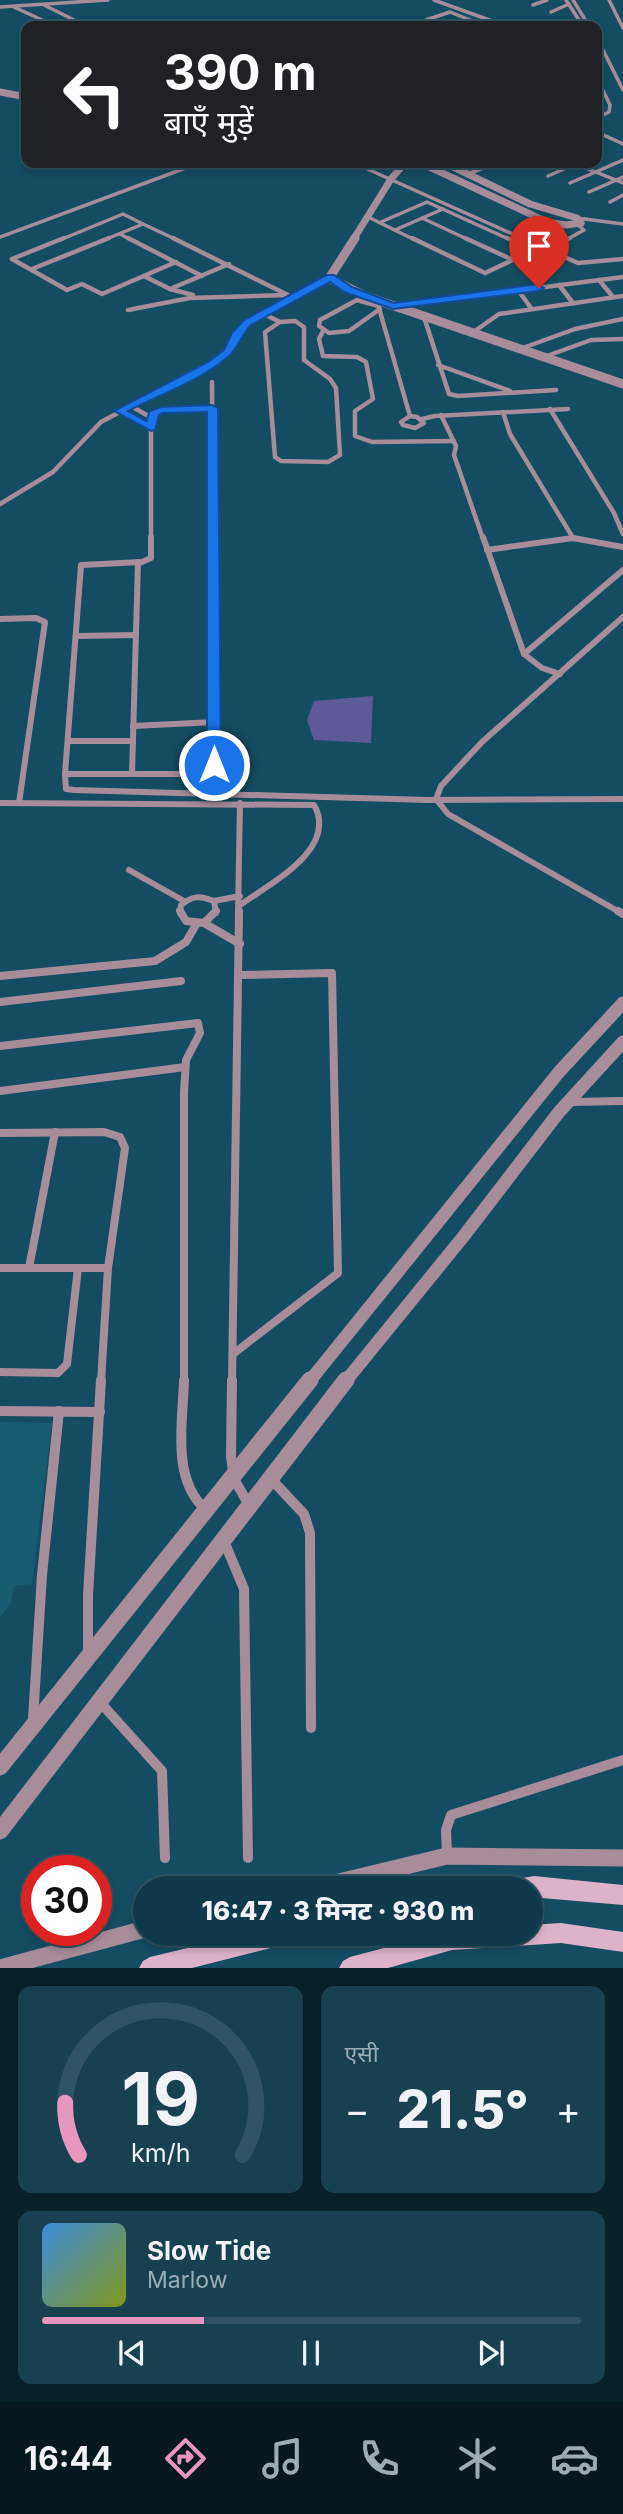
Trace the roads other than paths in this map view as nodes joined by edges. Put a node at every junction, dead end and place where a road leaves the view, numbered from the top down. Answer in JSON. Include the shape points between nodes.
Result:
{"nodes":[{"id":1,"x":108,"y":0,"type":"edge"},
{"id":2,"x":434,"y":0,"type":"edge"},
{"id":3,"x":547,"y":0,"type":"edge"},
{"id":4,"x":609,"y":0,"type":"edge"},
{"id":5,"x":570,"y":1,"type":"edge"},
{"id":6,"x":43,"y":5,"type":"junction"},
{"id":7,"x":533,"y":5,"type":"dead end"},
{"id":8,"x":13,"y":7,"type":"junction"},
{"id":9,"x":0,"y":8,"type":"edge"},
{"id":10,"x":614,"y":9,"type":"junction"},
{"id":11,"x":623,"y":9,"type":"edge"},
{"id":12,"x":551,"y":12,"type":"dead end"},
{"id":13,"x":74,"y":20,"type":"dead end"},
{"id":14,"x":44,"y":21,"type":"edge"},
{"id":15,"x":429,"y":21,"type":"edge"},
{"id":16,"x":472,"y":21,"type":"edge"},
{"id":17,"x":492,"y":21,"type":"edge"},
{"id":18,"x":576,"y":21,"type":"edge"},
{"id":19,"x":585,"y":21,"type":"edge"},
{"id":20,"x":623,"y":28,"type":"edge"},
{"id":21,"x":602,"y":48,"type":"edge"},
{"id":22,"x":602,"y":89,"type":"edge"},
{"id":23,"x":0,"y":90,"type":"edge"},
{"id":24,"x":623,"y":90,"type":"edge"},
{"id":25,"x":21,"y":92,"type":"edge"},
{"id":26,"x":21,"y":96,"type":"edge"},
{"id":27,"x":602,"y":116,"type":"edge"},
{"id":28,"x":602,"y":134,"type":"edge"},
{"id":29,"x":623,"y":144,"type":"edge"},
{"id":30,"x":623,"y":160,"type":"edge"},
{"id":31,"x":186,"y":168,"type":"edge"},
{"id":32,"x":366,"y":168,"type":"edge"},
{"id":33,"x":401,"y":168,"type":"edge"},
{"id":34,"x":438,"y":168,"type":"edge"},
{"id":35,"x":455,"y":168,"type":"edge"},
{"id":36,"x":483,"y":168,"type":"edge"},
{"id":37,"x":564,"y":168,"type":"edge"},
{"id":38,"x":586,"y":168,"type":"edge"},
{"id":39,"x":596,"y":172,"type":"junction"},
{"id":40,"x":468,"y":174,"type":"junction"},
{"id":41,"x":548,"y":176,"type":"dead end"},
{"id":42,"x":623,"y":177,"type":"edge"},
{"id":43,"x":391,"y":179,"type":"junction"},
{"id":44,"x":616,"y":180,"type":"junction"},
{"id":45,"x":570,"y":183,"type":"dead end"},
{"id":46,"x":623,"y":183,"type":"edge"},
{"id":47,"x":589,"y":192,"type":"dead end"},
{"id":48,"x":623,"y":195,"type":"edge"},
{"id":49,"x":610,"y":202,"type":"dead end"},
{"id":50,"x":443,"y":209,"type":"junction"},
{"id":51,"x":368,"y":217,"type":"junction"},
{"id":52,"x":422,"y":218,"type":"junction"},
{"id":53,"x":381,"y":222,"type":"junction"},
{"id":54,"x":578,"y":222,"type":"junction"},
{"id":55,"x":623,"y":223,"type":"edge"},
{"id":56,"x":144,"y":224,"type":"junction"},
{"id":57,"x":395,"y":230,"type":"junction"},
{"id":58,"x":120,"y":234,"type":"junction"},
{"id":59,"x":0,"y":237,"type":"edge"},
{"id":60,"x":544,"y":249,"type":"junction"},
{"id":61,"x":513,"y":260,"type":"junction"},
{"id":62,"x":623,"y":260,"type":"edge"},
{"id":63,"x":176,"y":262,"type":"junction"},
{"id":64,"x":229,"y":264,"type":"junction"},
{"id":65,"x":32,"y":269,"type":"junction"},
{"id":66,"x":144,"y":276,"type":"junction"},
{"id":67,"x":202,"y":276,"type":"junction"},
{"id":68,"x":330,"y":277,"type":"junction"},
{"id":69,"x":623,"y":277,"type":"edge"},
{"id":70,"x":599,"y":280,"type":"junction"},
{"id":71,"x":559,"y":285,"type":"junction"},
{"id":72,"x":170,"y":289,"type":"junction"},
{"id":73,"x":518,"y":290,"type":"junction"},
{"id":74,"x":289,"y":296,"type":"junction"},
{"id":75,"x":623,"y":296,"type":"edge"},
{"id":76,"x":200,"y":297,"type":"junction"},
{"id":77,"x":613,"y":298,"type":"junction"},
{"id":78,"x":573,"y":303,"type":"junction"},
{"id":79,"x":378,"y":305,"type":"junction"},
{"id":80,"x":393,"y":306,"type":"junction"},
{"id":81,"x":531,"y":308,"type":"junction"},
{"id":82,"x":128,"y":310,"type":"dead end"},
{"id":83,"x":262,"y":313,"type":"junction"},
{"id":84,"x":424,"y":317,"type":"junction"},
{"id":85,"x":255,"y":318,"type":"junction"},
{"id":86,"x":623,"y":319,"type":"edge"},
{"id":87,"x":280,"y":322,"type":"junction"},
{"id":88,"x":271,"y":327,"type":"junction"},
{"id":89,"x":323,"y":331,"type":"junction"},
{"id":90,"x":567,"y":332,"type":"junction"},
{"id":91,"x":472,"y":333,"type":"junction"},
{"id":92,"x":623,"y":339,"type":"edge"},
{"id":93,"x":580,"y":342,"type":"junction"},
{"id":94,"x":519,"y":350,"type":"junction"},
{"id":95,"x":543,"y":358,"type":"junction"},
{"id":96,"x":438,"y":365,"type":"junction"},
{"id":97,"x":212,"y":382,"type":"dead end"},
{"id":98,"x":622,"y":384,"type":"edge"},
{"id":99,"x":556,"y":390,"type":"dead end"},
{"id":100,"x":514,"y":392,"type":"junction"},
{"id":101,"x":129,"y":405,"type":"junction"},
{"id":102,"x":212,"y":408,"type":"junction"},
{"id":103,"x":550,"y":409,"type":"junction"},
{"id":104,"x":568,"y":409,"type":"dead end"},
{"id":105,"x":119,"y":411,"type":"junction"},
{"id":106,"x":503,"y":412,"type":"junction"},
{"id":107,"x":441,"y":415,"type":"junction"},
{"id":108,"x":410,"y":416,"type":"junction"},
{"id":109,"x":152,"y":418,"type":"junction"},
{"id":110,"x":422,"y":419,"type":"junction"},
{"id":111,"x":151,"y":427,"type":"junction"},
{"id":112,"x":454,"y":441,"type":"junction"},
{"id":113,"x":0,"y":504,"type":"edge"},
{"id":114,"x":623,"y":534,"type":"edge"},
{"id":115,"x":572,"y":538,"type":"junction"},
{"id":116,"x":623,"y":547,"type":"edge"},
{"id":117,"x":487,"y":550,"type":"junction"},
{"id":118,"x":138,"y":562,"type":"junction"},
{"id":119,"x":623,"y":570,"type":"edge"},
{"id":120,"x":623,"y":617,"type":"edge"},
{"id":121,"x":0,"y":619,"type":"edge"},
{"id":122,"x":136,"y":635,"type":"junction"},
{"id":123,"x":77,"y":636,"type":"junction"},
{"id":124,"x":524,"y":654,"type":"junction"},
{"id":125,"x":560,"y":674,"type":"junction"},
{"id":126,"x":215,"y":722,"type":"junction"},
{"id":127,"x":133,"y":726,"type":"junction"},
{"id":128,"x":68,"y":741,"type":"junction"},
{"id":129,"x":133,"y":741,"type":"junction"},
{"id":130,"x":65,"y":774,"type":"junction"},
{"id":131,"x":132,"y":774,"type":"junction"},
{"id":132,"x":436,"y":799,"type":"junction"},
{"id":133,"x":623,"y":799,"type":"edge"},
{"id":134,"x":0,"y":803,"type":"edge"},
{"id":135,"x":19,"y":803,"type":"junction"},
{"id":136,"x":240,"y":803,"type":"junction"},
{"id":137,"x":129,"y":870,"type":"dead end"},
{"id":138,"x":240,"y":896,"type":"junction"},
{"id":139,"x":184,"y":901,"type":"junction"},
{"id":140,"x":214,"y":901,"type":"junction"},
{"id":141,"x":240,"y":905,"type":"junction"},
{"id":142,"x":623,"y":914,"type":"edge"},
{"id":143,"x":201,"y":923,"type":"junction"},
{"id":144,"x":240,"y":944,"type":"junction"},
{"id":145,"x":239,"y":975,"type":"junction"},
{"id":146,"x":0,"y":976,"type":"edge"},
{"id":147,"x":181,"y":981,"type":"dead end"},
{"id":148,"x":0,"y":1002,"type":"edge"},
{"id":149,"x":623,"y":1003,"type":"edge"},
{"id":150,"x":623,"y":1042,"type":"edge"},
{"id":151,"x":0,"y":1046,"type":"edge"},
{"id":152,"x":185,"y":1067,"type":"junction"},
{"id":153,"x":0,"y":1091,"type":"edge"},
{"id":154,"x":623,"y":1101,"type":"edge"},
{"id":155,"x":569,"y":1102,"type":"junction"},
{"id":156,"x":55,"y":1132,"type":"junction"},
{"id":157,"x":0,"y":1133,"type":"edge"},
{"id":158,"x":0,"y":1268,"type":"edge"},
{"id":159,"x":29,"y":1268,"type":"junction"},
{"id":160,"x":78,"y":1268,"type":"junction"},
{"id":161,"x":108,"y":1268,"type":"junction"},
{"id":162,"x":233,"y":1354,"type":"junction"},
{"id":163,"x":0,"y":1372,"type":"edge"},
{"id":164,"x":0,"y":1411,"type":"edge"},
{"id":165,"x":60,"y":1411,"type":"junction"},
{"id":166,"x":100,"y":1412,"type":"junction"},
{"id":167,"x":234,"y":1479,"type":"junction"},
{"id":168,"x":272,"y":1480,"type":"junction"},
{"id":169,"x":249,"y":1506,"type":"junction"},
{"id":170,"x":207,"y":1511,"type":"junction"},
{"id":171,"x":223,"y":1539,"type":"junction"},
{"id":172,"x":88,"y":1656,"type":"junction"},
{"id":173,"x":99,"y":1701,"type":"junction"},
{"id":174,"x":311,"y":1728,"type":"dead end"},
{"id":175,"x":32,"y":1730,"type":"junction"},
{"id":176,"x":623,"y":1760,"type":"edge"},
{"id":177,"x":0,"y":1767,"type":"edge"},
{"id":178,"x":0,"y":1831,"type":"edge"},
{"id":179,"x":447,"y":1856,"type":"junction"},
{"id":180,"x":165,"y":1858,"type":"dead end"},
{"id":181,"x":248,"y":1858,"type":"dead end"},
{"id":182,"x":623,"y":1858,"type":"edge"},
{"id":183,"x":364,"y":1876,"type":"edge"},
{"id":184,"x":543,"y":1887,"type":"edge"},
{"id":185,"x":623,"y":1895,"type":"edge"},
{"id":186,"x":133,"y":1933,"type":"edge"},
{"id":187,"x":623,"y":1942,"type":"edge"},
{"id":188,"x":239,"y":1946,"type":"edge"},
{"id":189,"x":0,"y":1968,"type":"edge"},
{"id":190,"x":150,"y":1968,"type":"edge"},
{"id":191,"x":350,"y":1968,"type":"edge"}],
"edges":[{"from":1,"to":6,"type":"street"},
{"from":2,"to":17,"type":"street"},
{"from":3,"to":7,"type":"street"},
{"from":4,"to":10,"type":"street"},
{"from":5,"to":12,"type":"street"},
{"from":5,"to":18,"type":"street"},
{"from":5,"to":19,"type":"street"},
{"from":6,"to":8,"type":"street"},
{"from":6,"to":13,"type":"street"},
{"from":8,"to":9,"type":"street"},
{"from":8,"to":14,"type":"street"},
{"from":10,"to":11,"type":"street"},
{"from":10,"to":20,"type":"street"},
{"from":15,"to":16,"type":"street","via":[[450,12]]},
{"from":21,"to":24,"type":"street"},
{"from":22,"to":27,"type":"street","via":[[610,106]]},
{"from":23,"to":25,"type":"street"},
{"from":23,"to":26,"type":"street"},
{"from":28,"to":29,"type":"street"},
{"from":30,"to":39,"type":"street"},
{"from":31,"to":59,"type":"street"},
{"from":32,"to":43,"type":"street"},
{"from":33,"to":43,"type":"street"},
{"from":34,"to":54,"type":"street","via":[[523,211],[563,225]]},
{"from":35,"to":40,"type":"street"},
{"from":36,"to":40,"type":"street"},
{"from":37,"to":41,"type":"street"},
{"from":38,"to":39,"type":"street"},
{"from":39,"to":44,"type":"street"},
{"from":39,"to":45,"type":"street"},
{"from":40,"to":54,"type":"street"},
{"from":42,"to":44,"type":"street"},
{"from":43,"to":51,"type":"street"},
{"from":43,"to":60,"type":"street"},
{"from":44,"to":46,"type":"street"},
{"from":44,"to":47,"type":"street"},
{"from":48,"to":49,"type":"street"},
{"from":50,"to":52,"type":"street"},
{"from":50,"to":53,"type":"street","via":[[427,202]]},
{"from":50,"to":61,"type":"street","via":[[534,250]]},
{"from":51,"to":53,"type":"street"},
{"from":51,"to":68,"type":"street"},
{"from":52,"to":57,"type":"street"},
{"from":52,"to":61,"type":"street"},
{"from":53,"to":57,"type":"street"},
{"from":54,"to":55,"type":"street"},
{"from":54,"to":60,"type":"street","via":[[582,233]]},
{"from":56,"to":58,"type":"street"},
{"from":56,"to":64,"type":"street"},
{"from":56,"to":65,"type":"street","via":[[123,214],[12,259]]},
{"from":57,"to":61,"type":"street","via":[[485,273]]},
{"from":58,"to":63,"type":"street"},
{"from":58,"to":65,"type":"street"},
{"from":60,"to":62,"type":"street","via":[[578,263]]},
{"from":63,"to":66,"type":"street"},
{"from":63,"to":67,"type":"street"},
{"from":64,"to":67,"type":"street"},
{"from":64,"to":74,"type":"street"},
{"from":65,"to":66,"type":"street","via":[[67,290],[82,284],[102,294]]},
{"from":66,"to":72,"type":"street"},
{"from":67,"to":72,"type":"street"},
{"from":68,"to":74,"type":"street"},
{"from":68,"to":79,"type":"street"},
{"from":69,"to":70,"type":"street"},
{"from":70,"to":71,"type":"street"},
{"from":70,"to":77,"type":"street"},
{"from":71,"to":73,"type":"street"},
{"from":71,"to":78,"type":"street"},
{"from":72,"to":76,"type":"street"},
{"from":73,"to":80,"type":"street"},
{"from":73,"to":81,"type":"street"},
{"from":74,"to":76,"type":"street"},
{"from":74,"to":83,"type":"street"},
{"from":75,"to":77,"type":"street"},
{"from":76,"to":82,"type":"street"},
{"from":77,"to":78,"type":"street"},
{"from":78,"to":81,"type":"street"},
{"from":79,"to":80,"type":"street"},
{"from":79,"to":89,"type":"street","via":[[349,331]]},
{"from":79,"to":89,"type":"street","via":[[357,300],[320,320]]},
{"from":79,"to":108,"type":"street"},
{"from":80,"to":84,"type":"street"},
{"from":81,"to":91,"type":"street","via":[[499,314]]},
{"from":83,"to":85,"type":"street"},
{"from":83,"to":87,"type":"street"},
{"from":84,"to":91,"type":"street"},
{"from":84,"to":96,"type":"street"},
{"from":85,"to":88,"type":"street"},
{"from":85,"to":101,"type":"street","via":[[237,333],[223,357]]},
{"from":86,"to":90,"type":"street"},
{"from":87,"to":88,"type":"street"},
{"from":87,"to":88,"type":"street","via":[[295,321],[304,327],[304,360],[337,388],[340,456],[334,460],[281,461],[275,457],[265,336]]},
{"from":89,"to":112,"type":"street","via":[[319,339],[323,356],[356,357],[368,368],[373,399],[355,411],[355,436],[372,442]]},
{"from":90,"to":93,"type":"street"},
{"from":90,"to":94,"type":"street"},
{"from":91,"to":94,"type":"street"},
{"from":92,"to":93,"type":"street"},
{"from":93,"to":95,"type":"street"},
{"from":94,"to":95,"type":"street"},
{"from":95,"to":98,"type":"street"},
{"from":96,"to":100,"type":"street"},
{"from":96,"to":100,"type":"street","via":[[452,396]]},
{"from":97,"to":102,"type":"street"},
{"from":99,"to":100,"type":"street"},
{"from":101,"to":105,"type":"street"},
{"from":101,"to":109,"type":"street"},
{"from":102,"to":109,"type":"street","via":[[161,410]]},
{"from":102,"to":126,"type":"street"},
{"from":103,"to":104,"type":"street"},
{"from":103,"to":106,"type":"street"},
{"from":103,"to":114,"type":"street"},
{"from":105,"to":111,"type":"street"},
{"from":105,"to":113,"type":"street","via":[[101,422],[48,475]]},
{"from":106,"to":107,"type":"street"},
{"from":106,"to":115,"type":"street","via":[[510,434]]},
{"from":107,"to":110,"type":"street"},
{"from":107,"to":112,"type":"street"},
{"from":108,"to":110,"type":"street"},
{"from":108,"to":110,"type":"street","via":[[401,422],[408,428],[422,426]]},
{"from":109,"to":111,"type":"street"},
{"from":111,"to":118,"type":"street","via":[[151,558]]},
{"from":112,"to":117,"type":"street","via":[[454,455]]},
{"from":115,"to":116,"type":"street"},
{"from":115,"to":117,"type":"street"},
{"from":117,"to":124,"type":"street"},
{"from":118,"to":122,"type":"street"},
{"from":118,"to":123,"type":"street","via":[[80,565]]},
{"from":119,"to":124,"type":"street"},
{"from":120,"to":125,"type":"street"},
{"from":121,"to":135,"type":"street","via":[[45,622]]},
{"from":122,"to":123,"type":"street"},
{"from":122,"to":127,"type":"street"},
{"from":123,"to":128,"type":"street"},
{"from":124,"to":125,"type":"street"},
{"from":125,"to":132,"type":"street","via":[[482,742],[440,786]]},
{"from":126,"to":127,"type":"street"},
{"from":126,"to":131,"type":"street","via":[[212,771]]},
{"from":127,"to":129,"type":"street"},
{"from":128,"to":129,"type":"street"},
{"from":128,"to":130,"type":"street"},
{"from":129,"to":131,"type":"street"},
{"from":130,"to":131,"type":"street"},
{"from":130,"to":132,"type":"street","via":[[66,789],[74,790]]},
{"from":132,"to":133,"type":"street"},
{"from":132,"to":142,"type":"street","via":[[448,814]]},
{"from":134,"to":135,"type":"street"},
{"from":135,"to":136,"type":"street"},
{"from":136,"to":138,"type":"street"},
{"from":136,"to":141,"type":"street","via":[[311,804],[317,809],[320,825],[310,849]]},
{"from":137,"to":139,"type":"street"},
{"from":138,"to":140,"type":"street"},
{"from":138,"to":141,"type":"street"},
{"from":139,"to":140,"type":"street","via":[[200,896]]},
{"from":139,"to":143,"type":"street","via":[[179,909],[182,917]]},
{"from":140,"to":143,"type":"street","via":[[216,913]]},
{"from":141,"to":144,"type":"street"},
{"from":143,"to":144,"type":"street"},
{"from":143,"to":146,"type":"street","via":[[186,942],[155,961]]},
{"from":144,"to":145,"type":"street"},
{"from":145,"to":162,"type":"street"},
{"from":145,"to":162,"type":"street","via":[[332,973],[338,1273]]},
{"from":147,"to":148,"type":"street"},
{"from":149,"to":167,"type":"street","via":[[551,1082]]},
{"from":150,"to":155,"type":"street"},
{"from":151,"to":152,"type":"street","via":[[198,1023],[200,1033]]},
{"from":152,"to":153,"type":"street"},
{"from":152,"to":170,"type":"street","via":[[182,1451],[186,1483]]},
{"from":154,"to":155,"type":"street"},
{"from":155,"to":168,"type":"street"},
{"from":156,"to":157,"type":"street"},
{"from":156,"to":159,"type":"street"},
{"from":156,"to":161,"type":"street","via":[[104,1132],[123,1142]]},
{"from":158,"to":159,"type":"street"},
{"from":159,"to":160,"type":"street"},
{"from":160,"to":161,"type":"street"},
{"from":160,"to":163,"type":"street","via":[[63,1370]]},
{"from":161,"to":166,"type":"street"},
{"from":162,"to":167,"type":"street"},
{"from":164,"to":165,"type":"street"},
{"from":165,"to":166,"type":"street"},
{"from":165,"to":175,"type":"street","via":[[42,1574]]},
{"from":166,"to":172,"type":"street"},
{"from":167,"to":169,"type":"street"},
{"from":167,"to":170,"type":"street"},
{"from":168,"to":169,"type":"street"},
{"from":168,"to":174,"type":"street","via":[[304,1514],[310,1533]]},
{"from":169,"to":171,"type":"street"},
{"from":170,"to":172,"type":"street"},
{"from":171,"to":173,"type":"street"},
{"from":171,"to":181,"type":"street","via":[[244,1589]]},
{"from":172,"to":175,"type":"street"},
{"from":173,"to":178,"type":"street"},
{"from":173,"to":180,"type":"street","via":[[162,1771]]},
{"from":175,"to":177,"type":"street"},
{"from":176,"to":179,"type":"street","via":[[451,1815],[446,1830]]},
{"from":179,"to":182,"type":"street"},
{"from":179,"to":183,"type":"street"},
{"from":184,"to":185,"type":"main road"},
{"from":186,"to":189,"type":"street"},
{"from":187,"to":191,"type":"main road","via":[[561,1933],[452,1940]]},
{"from":188,"to":190,"type":"main road"}]}
